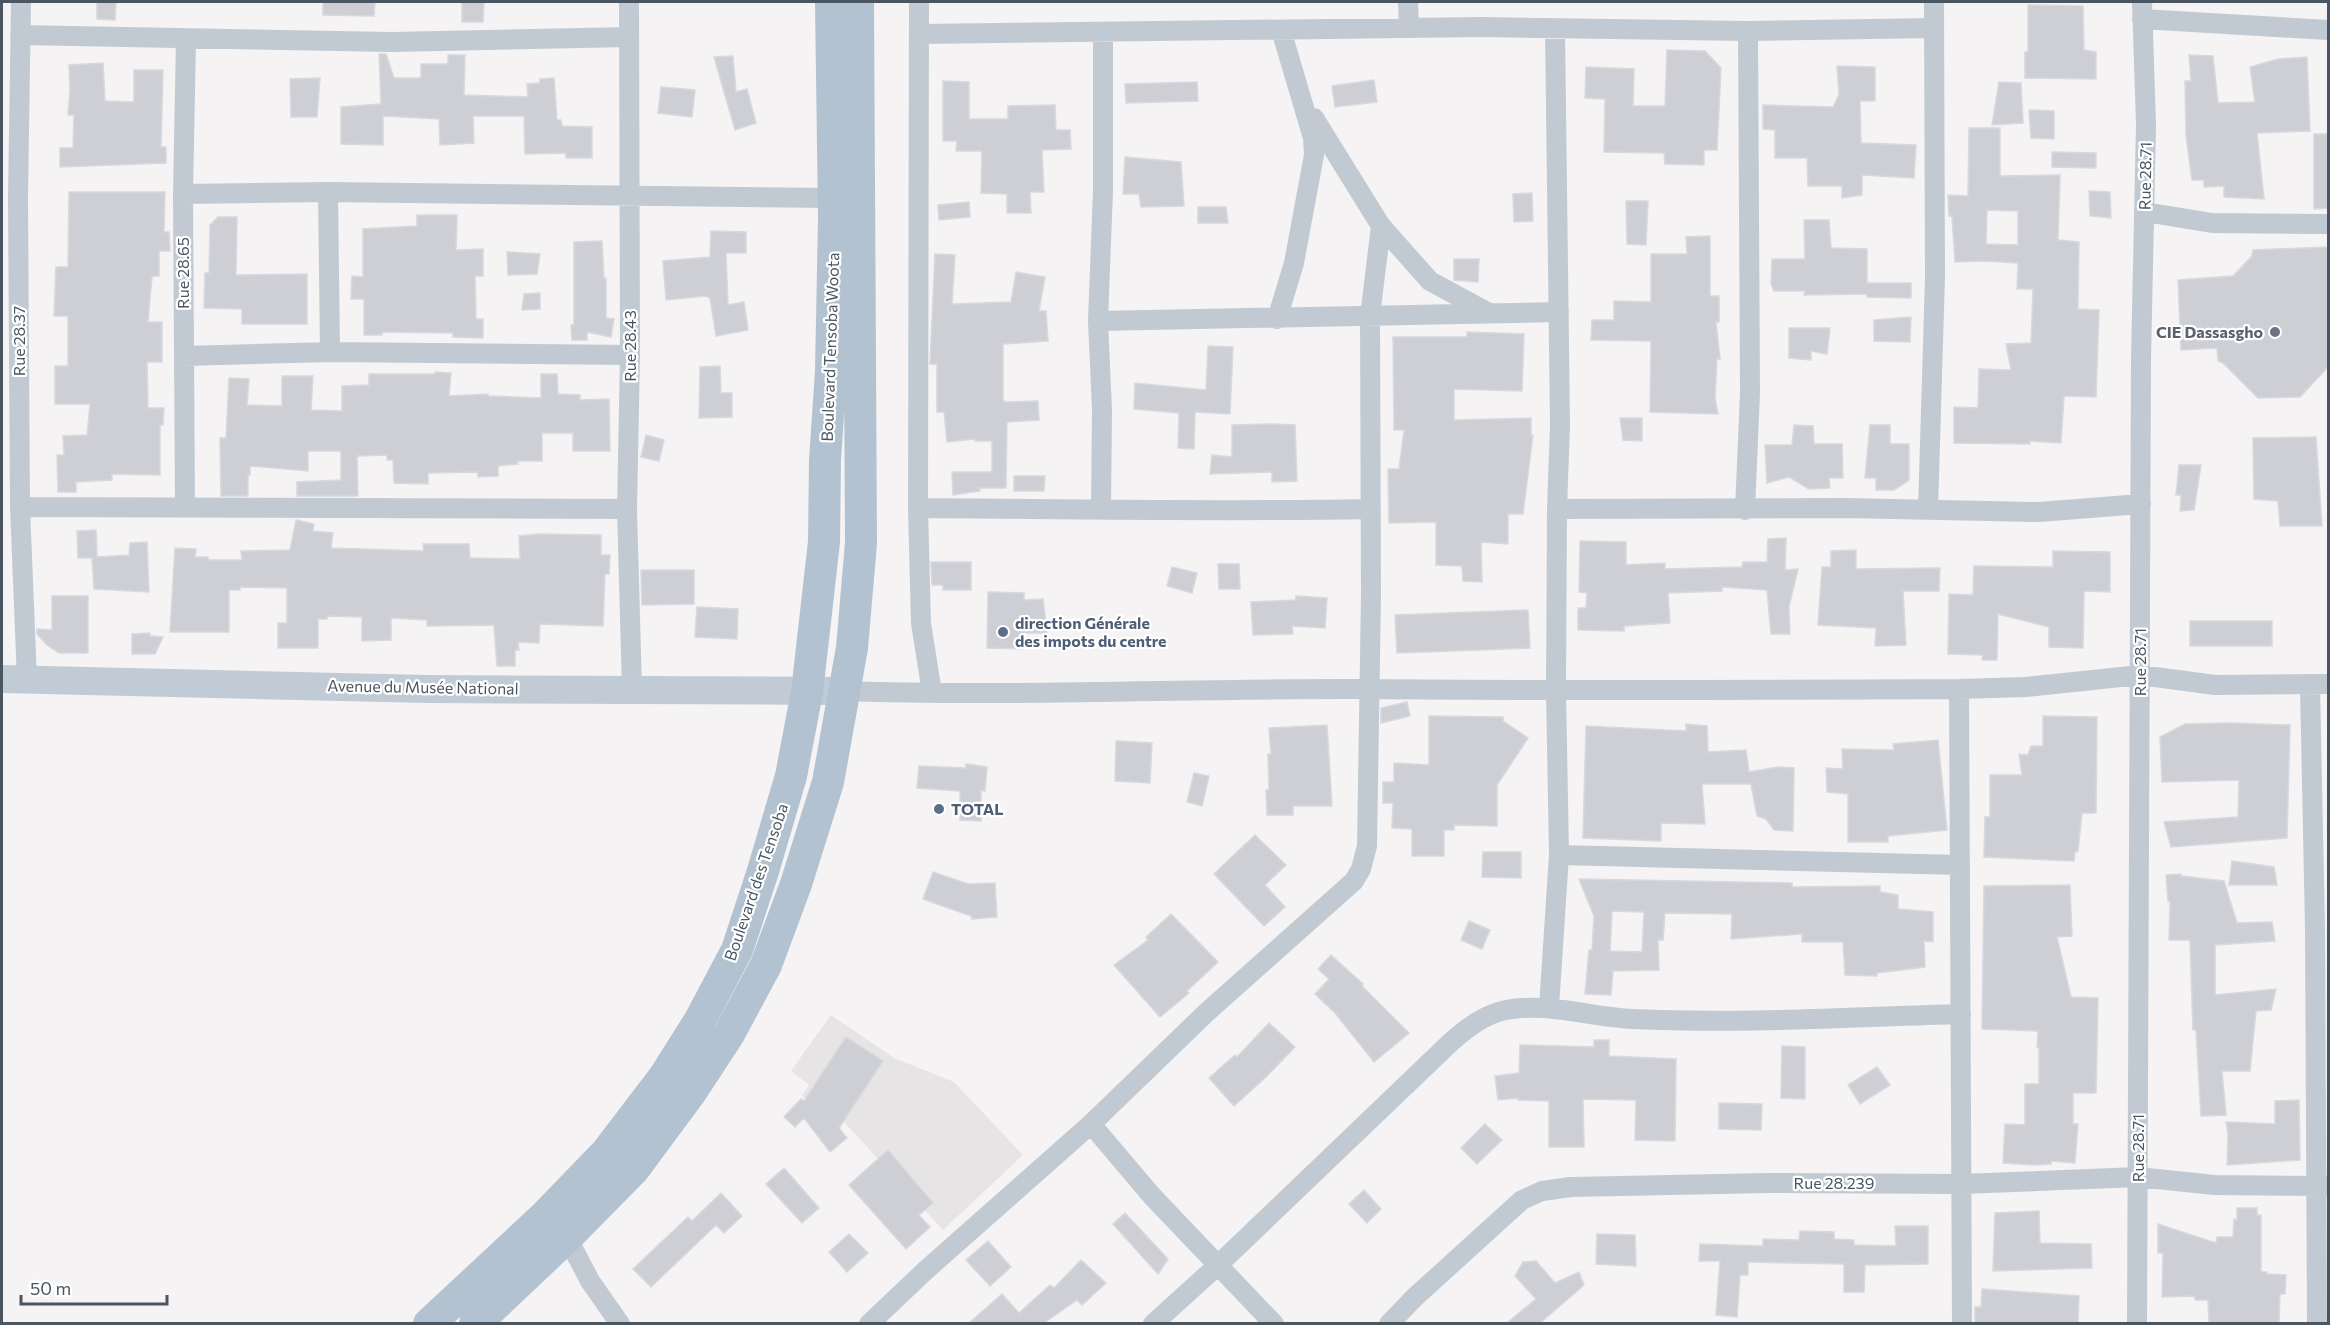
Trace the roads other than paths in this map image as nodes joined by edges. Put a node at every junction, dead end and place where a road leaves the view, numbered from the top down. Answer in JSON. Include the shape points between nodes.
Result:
{"nodes":[{"id":1,"x":21,"y":2,"type":"edge"},
{"id":2,"x":628,"y":2,"type":"edge"},
{"id":3,"x":831,"y":2,"type":"edge"},
{"id":4,"x":858,"y":2,"type":"edge"},
{"id":5,"x":919,"y":2,"type":"edge"},
{"id":6,"x":1408,"y":2,"type":"edge"},
{"id":7,"x":1934,"y":2,"type":"edge"},
{"id":8,"x":2142,"y":10,"type":"edge"},
{"id":9,"x":1408,"y":28,"type":"junction"},
{"id":10,"x":1555,"y":28,"type":"junction"},
{"id":11,"x":1933,"y":28,"type":"junction"},
{"id":12,"x":1281,"y":30,"type":"junction"},
{"id":13,"x":2328,"y":30,"type":"edge"},
{"id":14,"x":1748,"y":31,"type":"junction"},
{"id":15,"x":1103,"y":32,"type":"junction"},
{"id":16,"x":919,"y":34,"type":"junction"},
{"id":17,"x":20,"y":35,"type":"junction"},
{"id":18,"x":629,"y":37,"type":"junction"},
{"id":19,"x":186,"y":39,"type":"junction"},
{"id":20,"x":1303,"y":101,"type":"junction"},
{"id":21,"x":328,"y":192,"type":"junction"},
{"id":22,"x":183,"y":194,"type":"junction"},
{"id":23,"x":629,"y":196,"type":"junction"},
{"id":24,"x":10,"y":198,"type":"edge"},
{"id":25,"x":833,"y":198,"type":"junction"},
{"id":26,"x":2145,"y":212,"type":"junction"},
{"id":27,"x":2328,"y":224,"type":"edge"},
{"id":28,"x":1381,"y":226,"type":"junction"},
{"id":29,"x":1559,"y":312,"type":"junction"},
{"id":30,"x":1490,"y":313,"type":"junction"},
{"id":31,"x":1370,"y":316,"type":"junction"},
{"id":32,"x":1277,"y":319,"type":"junction"},
{"id":33,"x":1098,"y":321,"type":"junction"},
{"id":34,"x":330,"y":352,"type":"junction"},
{"id":35,"x":630,"y":355,"type":"junction"},
{"id":36,"x":184,"y":356,"type":"junction"},
{"id":37,"x":2140,"y":504,"type":"junction"},
{"id":38,"x":20,"y":507,"type":"junction"},
{"id":39,"x":185,"y":507,"type":"junction"},
{"id":40,"x":918,"y":508,"type":"junction"},
{"id":41,"x":1101,"y":508,"type":"junction"},
{"id":42,"x":627,"y":509,"type":"junction"},
{"id":43,"x":1369,"y":509,"type":"junction"},
{"id":44,"x":1557,"y":509,"type":"junction"},
{"id":45,"x":1745,"y":510,"type":"junction"},
{"id":46,"x":1928,"y":510,"type":"junction"},
{"id":47,"x":2140,"y":675,"type":"junction"},
{"id":48,"x":14,"y":680,"type":"edge"},
{"id":49,"x":2319,"y":685,"type":"edge"},
{"id":50,"x":1370,"y":689,"type":"junction"},
{"id":51,"x":1959,"y":689,"type":"junction"},
{"id":52,"x":632,"y":690,"type":"junction"},
{"id":53,"x":1556,"y":690,"type":"junction"},
{"id":54,"x":844,"y":691,"type":"junction"},
{"id":55,"x":807,"y":692,"type":"junction"},
{"id":56,"x":932,"y":693,"type":"junction"},
{"id":57,"x":1559,"y":855,"type":"junction"},
{"id":58,"x":1960,"y":865,"type":"junction"},
{"id":59,"x":1549,"y":1007,"type":"junction"},
{"id":60,"x":1961,"y":1014,"type":"junction"},
{"id":61,"x":1091,"y":1124,"type":"junction"},
{"id":62,"x":2138,"y":1177,"type":"junction"},
{"id":63,"x":1962,"y":1184,"type":"junction"},
{"id":64,"x":2323,"y":1186,"type":"edge"},
{"id":65,"x":567,"y":1237,"type":"junction"},
{"id":66,"x":1218,"y":1266,"type":"junction"},
{"id":67,"x":429,"y":1323,"type":"edge"},
{"id":68,"x":476,"y":1323,"type":"edge"},
{"id":69,"x":620,"y":1323,"type":"edge"},
{"id":70,"x":869,"y":1323,"type":"edge"},
{"id":71,"x":1153,"y":1323,"type":"edge"},
{"id":72,"x":1274,"y":1323,"type":"edge"},
{"id":73,"x":1389,"y":1323,"type":"edge"},
{"id":74,"x":1962,"y":1323,"type":"edge"},
{"id":75,"x":2137,"y":1323,"type":"edge"},
{"id":76,"x":2317,"y":1323,"type":"edge"}],
"edges":[{"from":1,"to":17,"type":"street","name":"Rue 28.37"},
{"from":2,"to":18,"type":"street","name":"Rue 28.43"},
{"from":3,"to":25,"type":"main road","name":"Boulevard Tensoba Woota"},
{"from":4,"to":54,"type":"main road","name":"Boulevard Tensoba Woota","via":[[861,543],[852,648]]},
{"from":5,"to":16,"type":"street"},
{"from":6,"to":9,"type":"street"},
{"from":7,"to":11,"type":"street"},
{"from":8,"to":13,"type":"street"},
{"from":8,"to":26,"type":"street","name":"Rue 28.71"},
{"from":9,"to":10,"type":"street"},
{"from":9,"to":12,"type":"street"},
{"from":10,"to":14,"type":"street"},
{"from":10,"to":29,"type":"street"},
{"from":11,"to":14,"type":"street"},
{"from":11,"to":46,"type":"street","via":[[1935,278]]},
{"from":12,"to":15,"type":"street"},
{"from":12,"to":20,"type":"street"},
{"from":14,"to":45,"type":"street","via":[[1750,393]]},
{"from":15,"to":16,"type":"street"},
{"from":15,"to":33,"type":"street"},
{"from":16,"to":40,"type":"street"},
{"from":17,"to":19,"type":"street"},
{"from":17,"to":24,"type":"street","name":"Rue 28.37"},
{"from":18,"to":19,"type":"street","via":[[392,42]]},
{"from":18,"to":23,"type":"street","name":"Rue 28.43"},
{"from":19,"to":22,"type":"street","name":"Rue 28.65"},
{"from":20,"to":28,"type":"street"},
{"from":20,"to":32,"type":"street","via":[[1314,155],[1294,263]]},
{"from":21,"to":22,"type":"street"},
{"from":21,"to":23,"type":"street"},
{"from":21,"to":34,"type":"street"},
{"from":22,"to":36,"type":"street","name":"Rue 28.65"},
{"from":23,"to":25,"type":"street"},
{"from":23,"to":35,"type":"street","name":"Rue 28.43"},
{"from":24,"to":38,"type":"street","name":"Rue 28.37"},
{"from":25,"to":55,"type":"main road","name":"Boulevard Tensoba Woota","via":[[825,542]]},
{"from":26,"to":27,"type":"street","via":[[2212,223]]},
{"from":26,"to":37,"type":"street","name":"Rue 28.71"},
{"from":28,"to":30,"type":"street","via":[[1430,281]]},
{"from":28,"to":31,"type":"street"},
{"from":29,"to":30,"type":"street"},
{"from":29,"to":44,"type":"street"},
{"from":30,"to":31,"type":"street"},
{"from":31,"to":32,"type":"street"},
{"from":31,"to":43,"type":"street"},
{"from":32,"to":33,"type":"street"},
{"from":33,"to":41,"type":"street"},
{"from":34,"to":35,"type":"street"},
{"from":34,"to":36,"type":"street"},
{"from":35,"to":42,"type":"street","name":"Rue 28.43"},
{"from":36,"to":39,"type":"street","name":"Rue 28.65"},
{"from":37,"to":46,"type":"street","via":[[2039,512]]},
{"from":37,"to":47,"type":"street","name":"Rue 28.71"},
{"from":38,"to":39,"type":"street"},
{"from":38,"to":48,"type":"street","name":"Rue 28.37"},
{"from":39,"to":42,"type":"street"},
{"from":40,"to":41,"type":"street"},
{"from":40,"to":56,"type":"street","via":[[921,623]]},
{"from":41,"to":43,"type":"street"},
{"from":42,"to":52,"type":"street","name":"Rue 28.43"},
{"from":43,"to":50,"type":"street"},
{"from":44,"to":45,"type":"street"},
{"from":44,"to":53,"type":"street"},
{"from":45,"to":46,"type":"street"},
{"from":47,"to":49,"type":"street","via":[[2215,685]]},
{"from":47,"to":51,"type":"street","via":[[2026,687]]},
{"from":47,"to":62,"type":"street","name":"Rue 28.71"},
{"from":48,"to":52,"type":"street","name":"Avenue du Musée National"},
{"from":49,"to":64,"type":"street","via":[[2314,829]]},
{"from":50,"to":53,"type":"street"},
{"from":50,"to":56,"type":"street"},
{"from":50,"to":61,"type":"street","via":[[1367,846],[1354,881],[1207,1011]]},
{"from":51,"to":53,"type":"street"},
{"from":51,"to":58,"type":"street"},
{"from":52,"to":55,"type":"street","name":"Avenue du Musée National"},
{"from":53,"to":57,"type":"street"},
{"from":54,"to":55,"type":"street","name":"Avenue du Musée National"},
{"from":54,"to":56,"type":"street"},
{"from":54,"to":65,"type":"main road","via":[[828,782],[766,965],[729,1035],[691,1092],[634,1169]]},
{"from":55,"to":67,"type":"main road","name":"Boulevard des Tensoba","via":[[791,776],[737,950],[700,1020],[664,1077],[606,1153],[546,1215]]},
{"from":57,"to":58,"type":"street"},
{"from":57,"to":59,"type":"street"},
{"from":58,"to":60,"type":"street"},
{"from":59,"to":60,"type":"street","via":[[1630,1019]]},
{"from":59,"to":66,"type":"street","via":[[1504,1010],[1472,1024]]},
{"from":60,"to":63,"type":"street"},
{"from":61,"to":66,"type":"street"},
{"from":61,"to":70,"type":"street"},
{"from":62,"to":63,"type":"street","name":"Rue 28.239"},
{"from":62,"to":64,"type":"street","name":"Rue 28.239","via":[[2214,1185]]},
{"from":62,"to":75,"type":"street","name":"Rue 28.71"},
{"from":63,"to":73,"type":"street","name":"Rue 28.239","via":[[1768,1183],[1542,1191],[1522,1200]]},
{"from":63,"to":74,"type":"street"},
{"from":64,"to":76,"type":"street"},
{"from":65,"to":68,"type":"main road"},
{"from":65,"to":69,"type":"street","via":[[590,1281]]},
{"from":66,"to":71,"type":"street"},
{"from":66,"to":72,"type":"street"}]}
